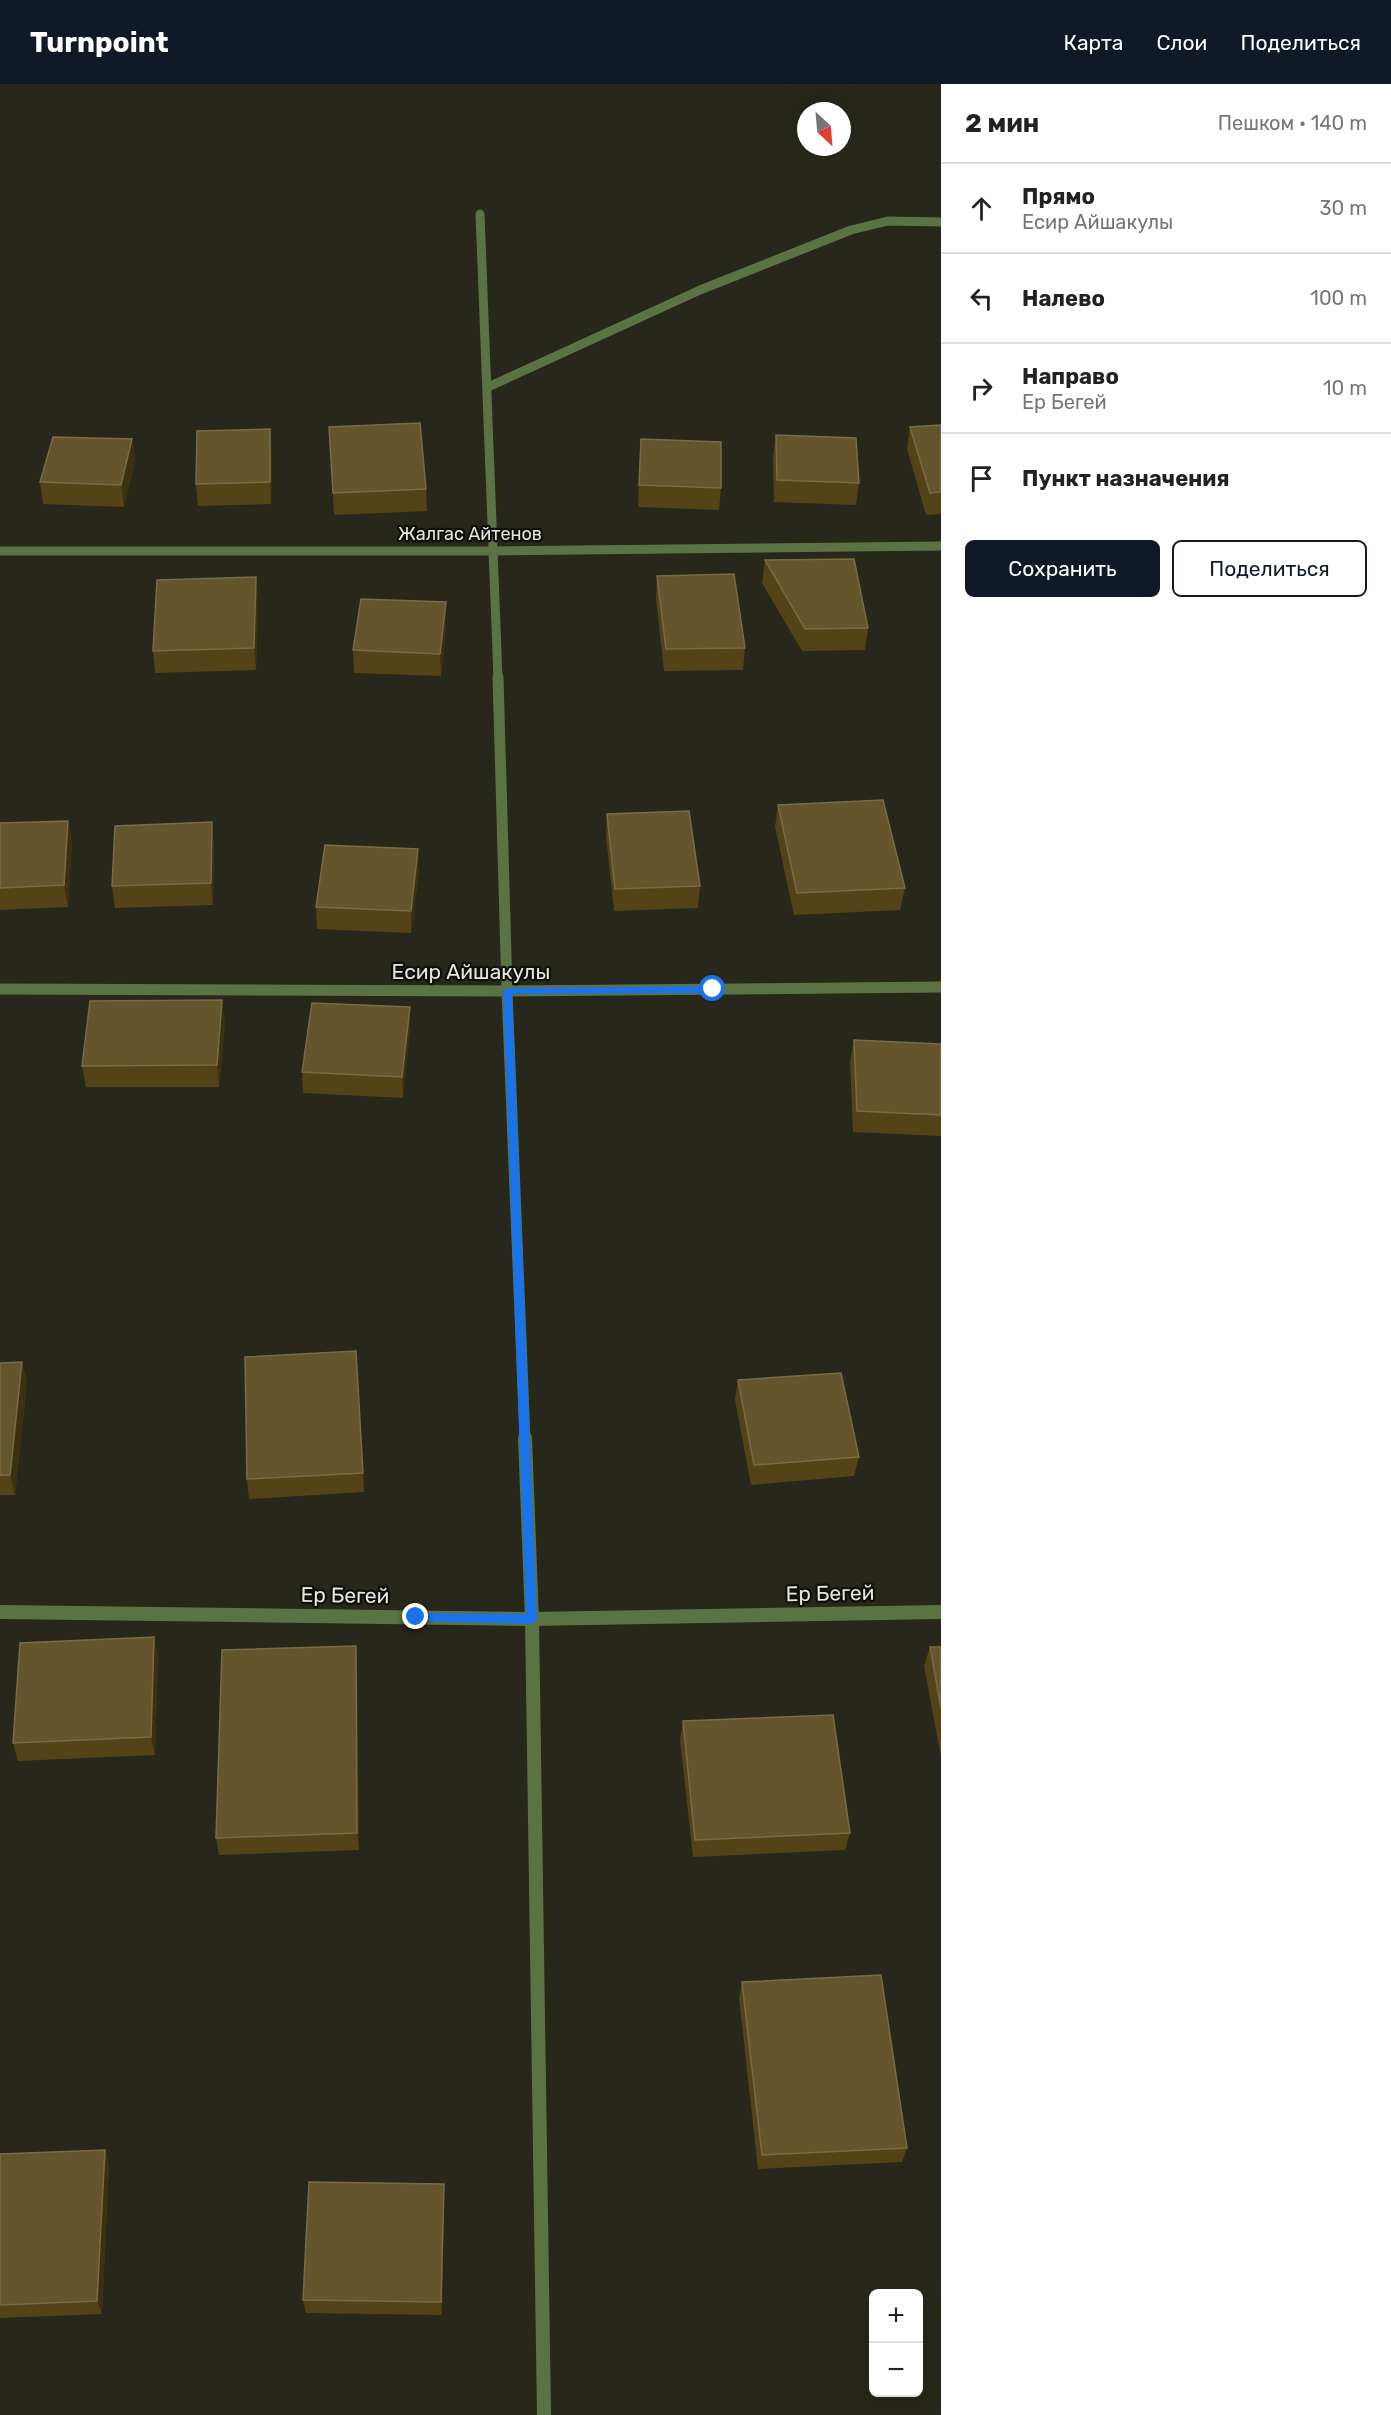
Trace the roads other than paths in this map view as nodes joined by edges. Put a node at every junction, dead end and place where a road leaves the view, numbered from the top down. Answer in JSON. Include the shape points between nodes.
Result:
{"nodes":[{"id":1,"x":480,"y":214,"type":"dead end"},
{"id":2,"x":941,"y":222,"type":"edge"},
{"id":3,"x":488,"y":387,"type":"junction"},
{"id":4,"x":941,"y":546,"type":"edge"},
{"id":5,"x":0,"y":551,"type":"edge"},
{"id":6,"x":495,"y":551,"type":"junction"},
{"id":7,"x":941,"y":987,"type":"edge"},
{"id":8,"x":0,"y":989,"type":"edge"},
{"id":9,"x":507,"y":991,"type":"junction"},
{"id":10,"x":0,"y":1612,"type":"edge"},
{"id":11,"x":941,"y":1612,"type":"edge"},
{"id":12,"x":532,"y":1619,"type":"junction"},
{"id":13,"x":544,"y":2415,"type":"edge"}],
"edges":[{"from":1,"to":3,"type":"street"},
{"from":2,"to":3,"type":"street","via":[[888,221],[851,230],[700,290]]},
{"from":3,"to":6,"type":"street"},
{"from":4,"to":6,"type":"street","name":"Жалгас Айтенов"},
{"from":5,"to":6,"type":"street","name":"Жалгас Айтенов"},
{"from":6,"to":9,"type":"street"},
{"from":7,"to":9,"type":"street","name":"Есир Айшакулы"},
{"from":8,"to":9,"type":"street","name":"Есир Айшакулы"},
{"from":9,"to":12,"type":"street"},
{"from":10,"to":12,"type":"street","name":"Ер Бегей"},
{"from":11,"to":12,"type":"street","name":"Ер Бегей"},
{"from":12,"to":13,"type":"street"}]}
